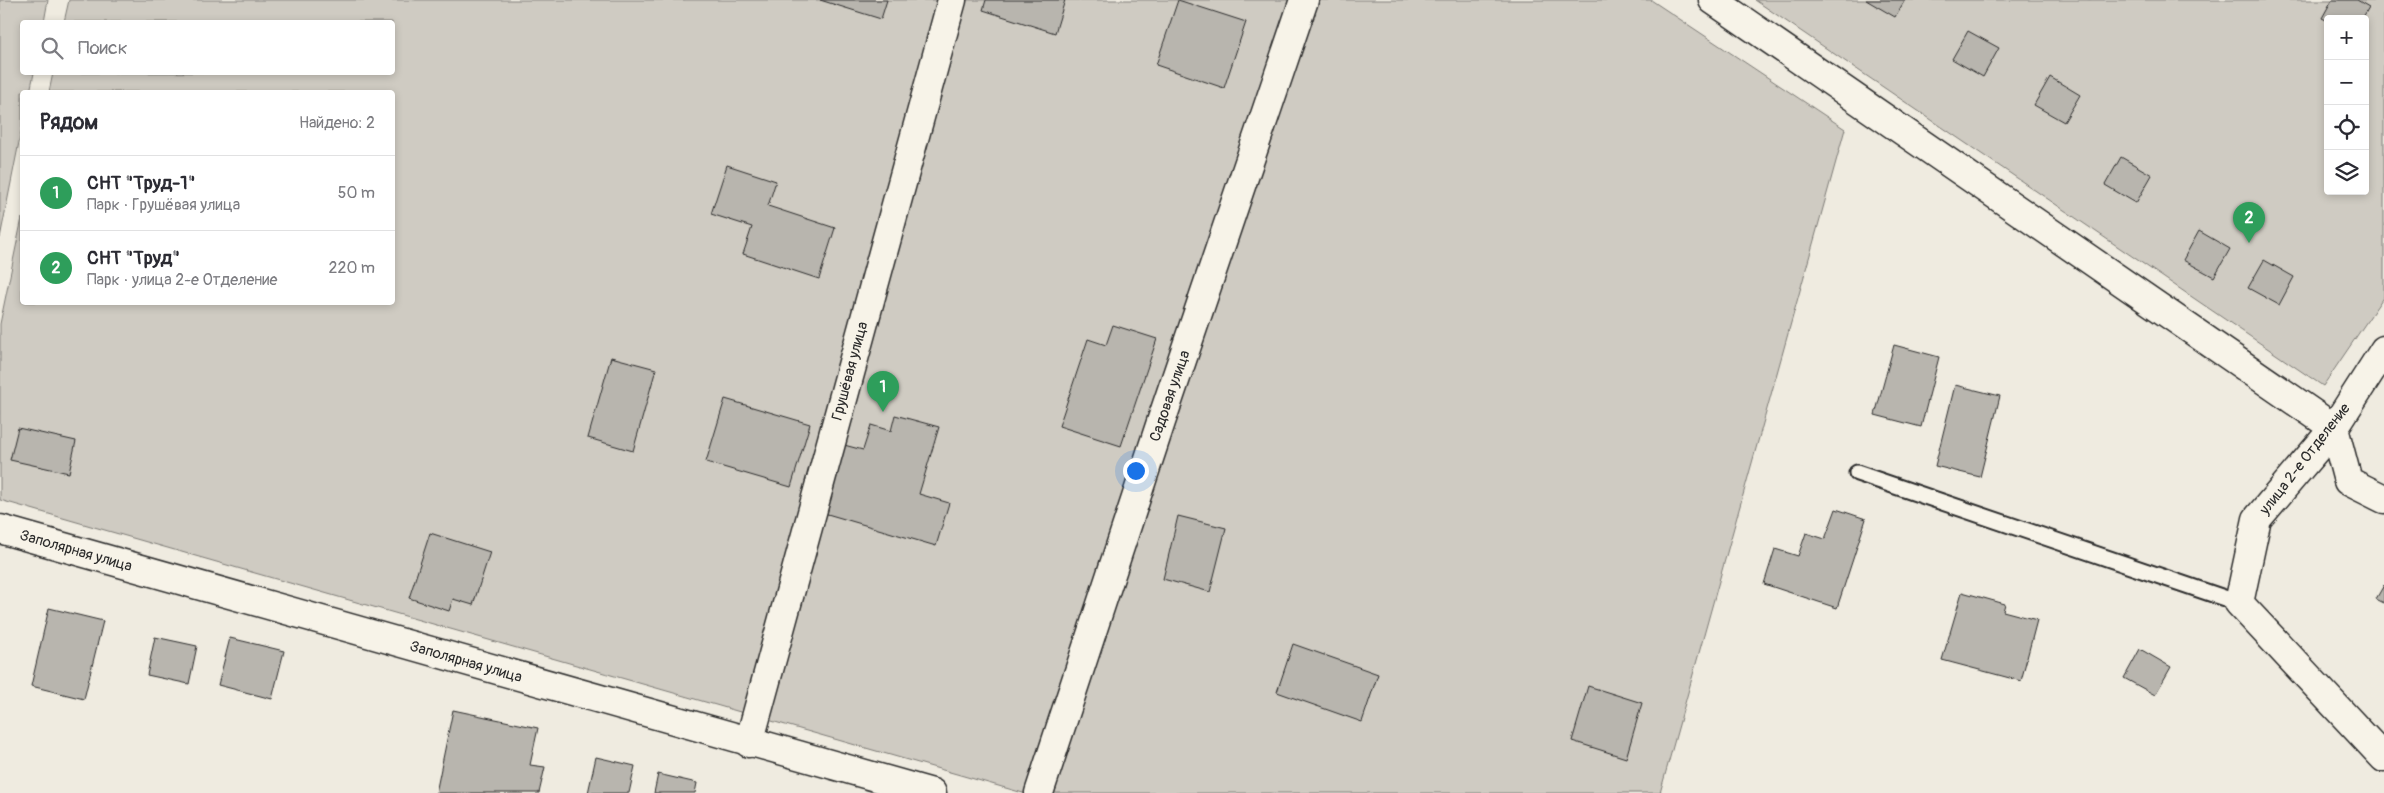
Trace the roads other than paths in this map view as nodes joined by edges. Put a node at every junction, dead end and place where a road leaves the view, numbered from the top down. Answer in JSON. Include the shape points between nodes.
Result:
{"nodes":[{"id":1,"x":952,"y":0,"type":"edge"},
{"id":2,"x":1304,"y":0,"type":"edge"},
{"id":3,"x":1714,"y":0,"type":"edge"},
{"id":4,"x":2384,"y":350,"type":"edge"},
{"id":5,"x":2334,"y":428,"type":"junction"},
{"id":6,"x":1858,"y":473,"type":"dead end"},
{"id":7,"x":2384,"y":499,"type":"edge"},
{"id":8,"x":0,"y":529,"type":"edge"},
{"id":9,"x":2239,"y":603,"type":"junction"},
{"id":10,"x":749,"y":742,"type":"junction"},
{"id":11,"x":2384,"y":758,"type":"edge"},
{"id":12,"x":932,"y":793,"type":"edge"},
{"id":13,"x":1039,"y":793,"type":"edge"}],
"edges":[{"from":1,"to":10,"type":"street","name":"Грушёвая улица"},
{"from":2,"to":13,"type":"street","name":"Садовая улица"},
{"from":3,"to":5,"type":"street"},
{"from":4,"to":5,"type":"street","name":"улица 2-е Отделение"},
{"from":5,"to":7,"type":"street","via":[[2348,480]]},
{"from":5,"to":9,"type":"street","name":"улица 2-е Отделение","via":[[2257,519]]},
{"from":6,"to":9,"type":"lane"},
{"from":8,"to":10,"type":"street","name":"Заполярная улица"},
{"from":9,"to":11,"type":"street"},
{"from":10,"to":12,"type":"street","name":"Заполярная улица"}]}
